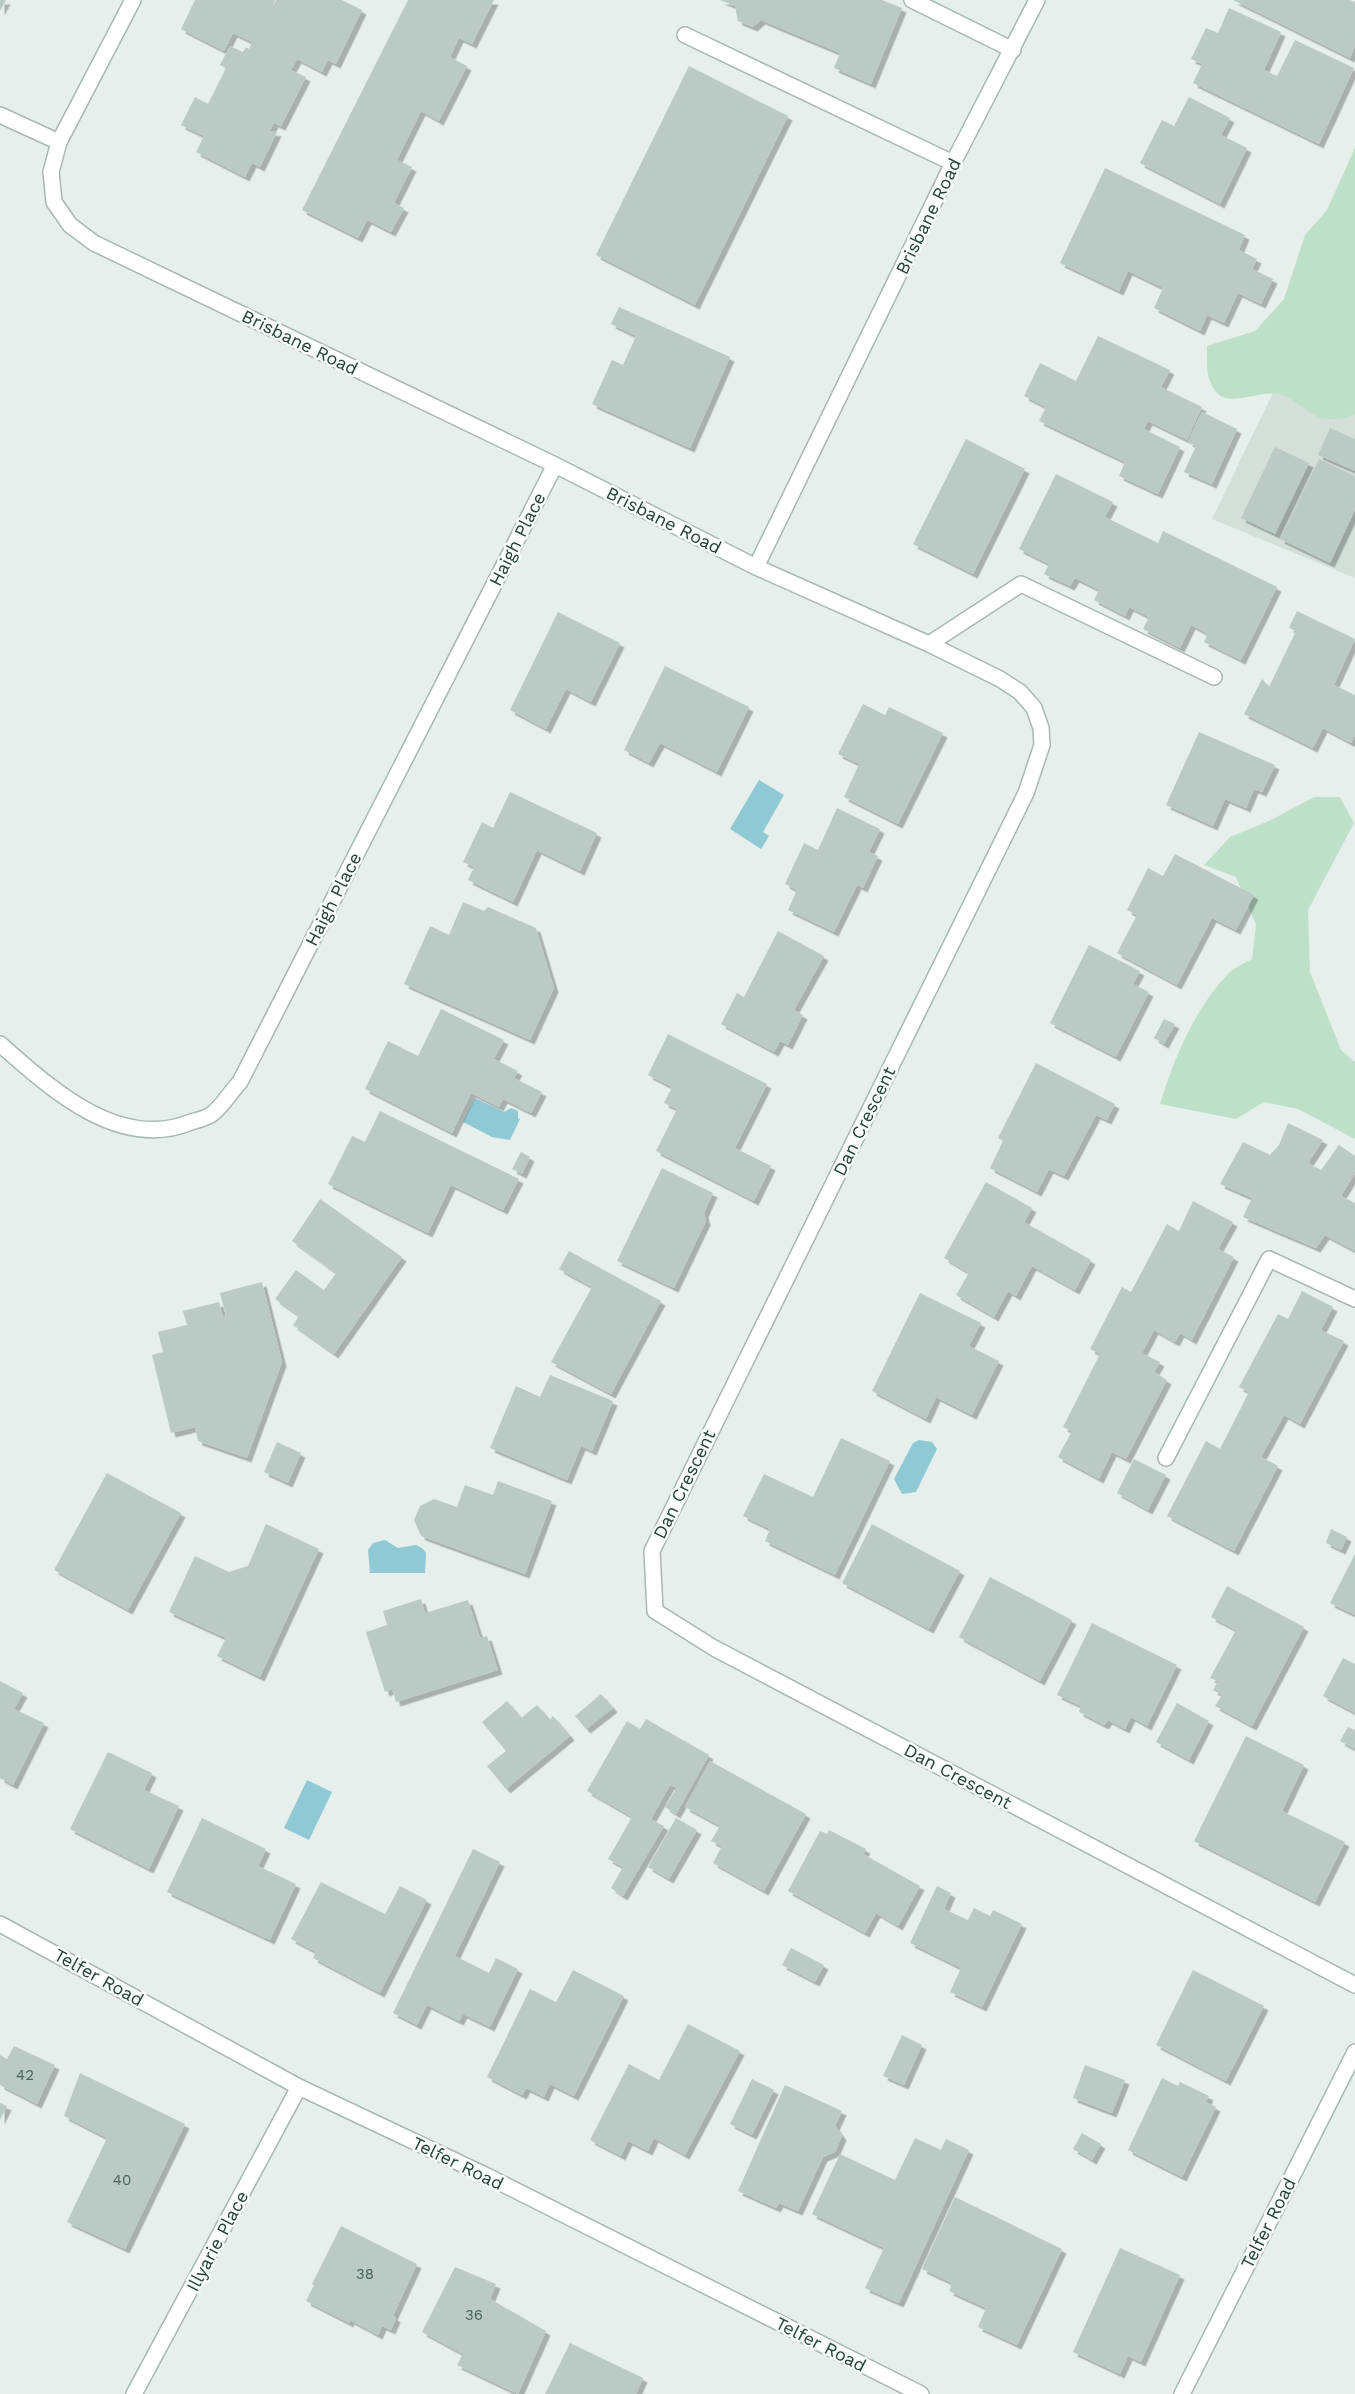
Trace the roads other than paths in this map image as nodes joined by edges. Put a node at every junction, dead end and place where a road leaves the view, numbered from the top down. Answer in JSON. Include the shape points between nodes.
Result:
{"nodes":[{"id":1,"x":133,"y":0,"type":"edge"},
{"id":2,"x":912,"y":0,"type":"edge"},
{"id":3,"x":1037,"y":0,"type":"edge"},
{"id":4,"x":685,"y":36,"type":"dead end"},
{"id":5,"x":1013,"y":50,"type":"junction"},
{"id":6,"x":0,"y":115,"type":"edge"},
{"id":7,"x":59,"y":142,"type":"junction"},
{"id":8,"x":953,"y":163,"type":"junction"},
{"id":9,"x":555,"y":465,"type":"junction"},
{"id":10,"x":756,"y":567,"type":"junction"},
{"id":11,"x":929,"y":644,"type":"junction"},
{"id":12,"x":1214,"y":677,"type":"dead end"},
{"id":13,"x":1041,"y":728,"type":"joint"},
{"id":14,"x":0,"y":1044,"type":"edge"},
{"id":15,"x":1355,"y":1298,"type":"edge"},
{"id":16,"x":1166,"y":1458,"type":"dead end"},
{"id":17,"x":0,"y":1924,"type":"edge"},
{"id":18,"x":1355,"y":1985,"type":"edge"},
{"id":19,"x":1355,"y":2052,"type":"edge"},
{"id":20,"x":299,"y":2087,"type":"junction"},
{"id":21,"x":134,"y":2394,"type":"edge"},
{"id":22,"x":921,"y":2394,"type":"edge"},
{"id":23,"x":1182,"y":2394,"type":"edge"}],
"edges":[{"from":1,"to":7,"type":"street","name":"Brisbane Road"},
{"from":2,"to":5,"type":"street"},
{"from":3,"to":5,"type":"street","name":"Brisbane Road"},
{"from":4,"to":8,"type":"street"},
{"from":5,"to":8,"type":"street","name":"Brisbane Road"},
{"from":6,"to":7,"type":"street"},
{"from":7,"to":9,"type":"street","name":"Brisbane Road","via":[[51,172],[54,202],[70,225],[94,243]]},
{"from":8,"to":10,"type":"street","name":"Brisbane Road"},
{"from":9,"to":10,"type":"street","name":"Brisbane Road"},
{"from":9,"to":14,"type":"street","name":"Haigh Place","via":[[240,1082],[212,1114],[178,1128],[141,1130],[100,1118],[52,1090]]},
{"from":10,"to":11,"type":"street","name":"Brisbane Road"},
{"from":11,"to":12,"type":"street","via":[[1021,584]]},
{"from":11,"to":13,"type":"street","name":"Brisbane Road","via":[[1020,692],[1034,708]]},
{"from":13,"to":18,"type":"street","name":"Dan Crescent","via":[[1042,745],[1026,793],[652,1551],[655,1611],[714,1648]]},
{"from":15,"to":16,"type":"street","via":[[1269,1259]]},
{"from":17,"to":20,"type":"street","name":"Telfer Road"},
{"from":19,"to":23,"type":"street","name":"Telfer Road"},
{"from":20,"to":21,"type":"street","name":"Illyarie Place"},
{"from":20,"to":22,"type":"street","name":"Telfer Road","via":[[487,2176]]}]}
